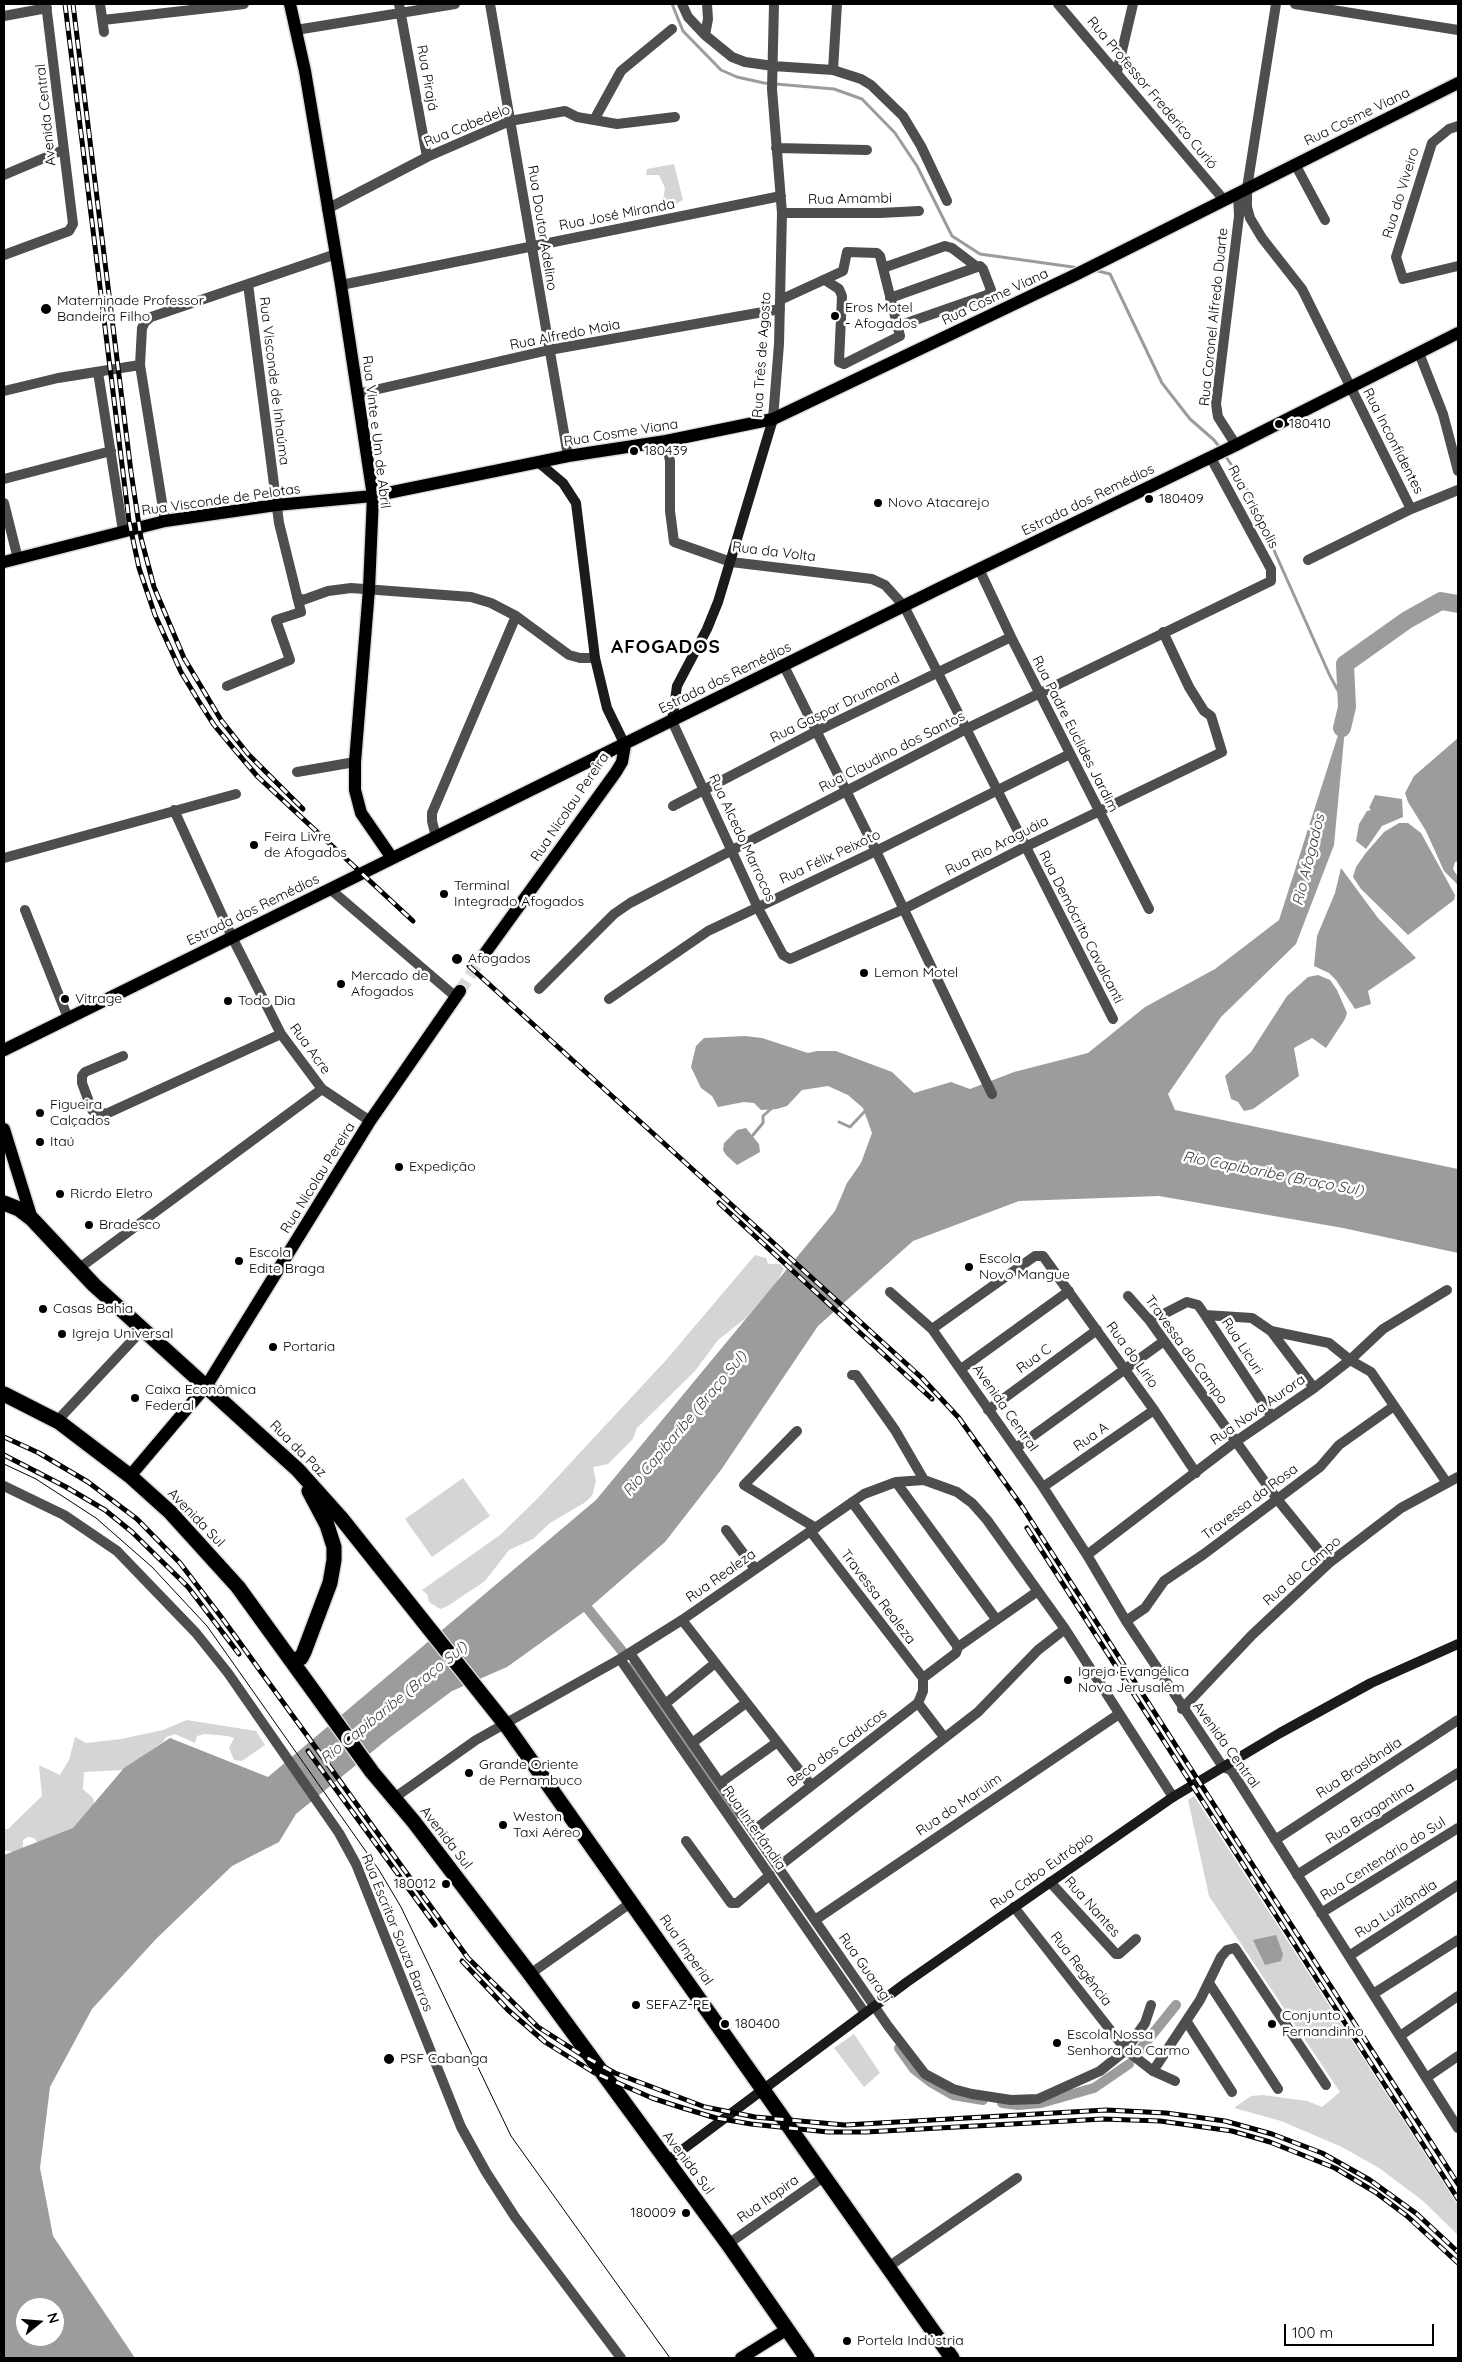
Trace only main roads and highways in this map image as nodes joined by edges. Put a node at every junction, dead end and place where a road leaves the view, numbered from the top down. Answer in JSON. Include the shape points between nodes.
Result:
{"nodes":[{"id":1,"x":290,"y":4,"type":"edge"},
{"id":2,"x":1458,"y":83,"type":"edge"},
{"id":3,"x":1458,"y":333,"type":"edge"},
{"id":4,"x":372,"y":496,"type":"junction"},
{"id":5,"x":4,"y":562,"type":"edge"},
{"id":6,"x":625,"y":745,"type":"junction"},
{"id":7,"x":392,"y":858,"type":"junction"},
{"id":8,"x":483,"y":956,"type":"tunnel mouth"},
{"id":9,"x":458,"y":994,"type":"tunnel mouth"},
{"id":10,"x":4,"y":1050,"type":"edge"},
{"id":11,"x":4,"y":1130,"type":"edge"},
{"id":12,"x":4,"y":1203,"type":"edge"},
{"id":13,"x":32,"y":1219,"type":"junction"},
{"id":14,"x":207,"y":1385,"type":"junction"},
{"id":15,"x":4,"y":1394,"type":"edge"},
{"id":16,"x":298,"y":1470,"type":"junction"},
{"id":17,"x":130,"y":1476,"type":"junction"},
{"id":18,"x":291,"y":1660,"type":"junction"},
{"id":19,"x":489,"y":1704,"type":"joint"},
{"id":20,"x":786,"y":2330,"type":"junction"},
{"id":21,"x":773,"y":2339,"type":"junction"},
{"id":22,"x":741,"y":2358,"type":"edge"},
{"id":23,"x":752,"y":2358,"type":"edge"},
{"id":24,"x":806,"y":2358,"type":"edge"},
{"id":25,"x":952,"y":2358,"type":"edge"}],
"edges":[{"from":1,"to":4,"type":"main road","name":"Rua Vinte e Um de Abril","via":[[336,254]]},
{"from":2,"to":4,"type":"main road","name":"Rua Cosme Viana","via":[[1076,275],[773,419]]},
{"from":3,"to":6,"type":"main road","name":"Estrada dos Remédios"},
{"from":4,"to":5,"type":"main road","name":"Rua Visconde de Pelotas","via":[[276,505],[165,521]]},
{"from":4,"to":7,"type":"main road","name":"Rua Vinte e Um de Abril","via":[[369,589],[355,762],[356,803]]},
{"from":6,"to":7,"type":"main road","name":"Estrada dos Remédios"},
{"from":6,"to":8,"type":"main road","name":"Rua Nicolau Pereira","via":[[622,762],[616,772]]},
{"from":7,"to":10,"type":"main road","name":"Estrada dos Remédios"},
{"from":9,"to":14,"type":"main road","name":"Rua Nicolau Pereira","via":[[370,1121]]},
{"from":11,"to":13,"type":"main road","name":"Rua da Paz"},
{"from":12,"to":13,"type":"highway"},
{"from":13,"to":14,"type":"highway","name":"Rua da Paz","via":[[78,1269]]},
{"from":14,"to":16,"type":"highway","name":"Rua da Paz"},
{"from":14,"to":17,"type":"main road","name":"Rua Nicolau Pereira"},
{"from":15,"to":17,"type":"highway","name":"Avenida Sul","via":[[57,1421]]},
{"from":16,"to":18,"type":"highway","via":[[327,1525],[334,1547],[334,1560],[330,1583],[304,1652],[301,1658]]},
{"from":16,"to":19,"type":"highway","name":"Rua da Paz","via":[[402,1592]]},
{"from":17,"to":18,"type":"highway","name":"Avenida Sul","via":[[170,1512],[232,1580]]},
{"from":18,"to":20,"type":"highway","name":"Avenida Sul","via":[[372,1772],[530,1974],[728,2244]]},
{"from":19,"to":25,"type":"highway","name":"Rua Imperial","via":[[764,2088]]},
{"from":20,"to":21,"type":"main road"},
{"from":20,"to":24,"type":"highway","name":"Avenida Sul"},
{"from":21,"to":22,"type":"main road"},
{"from":21,"to":23,"type":"main road"}]}
